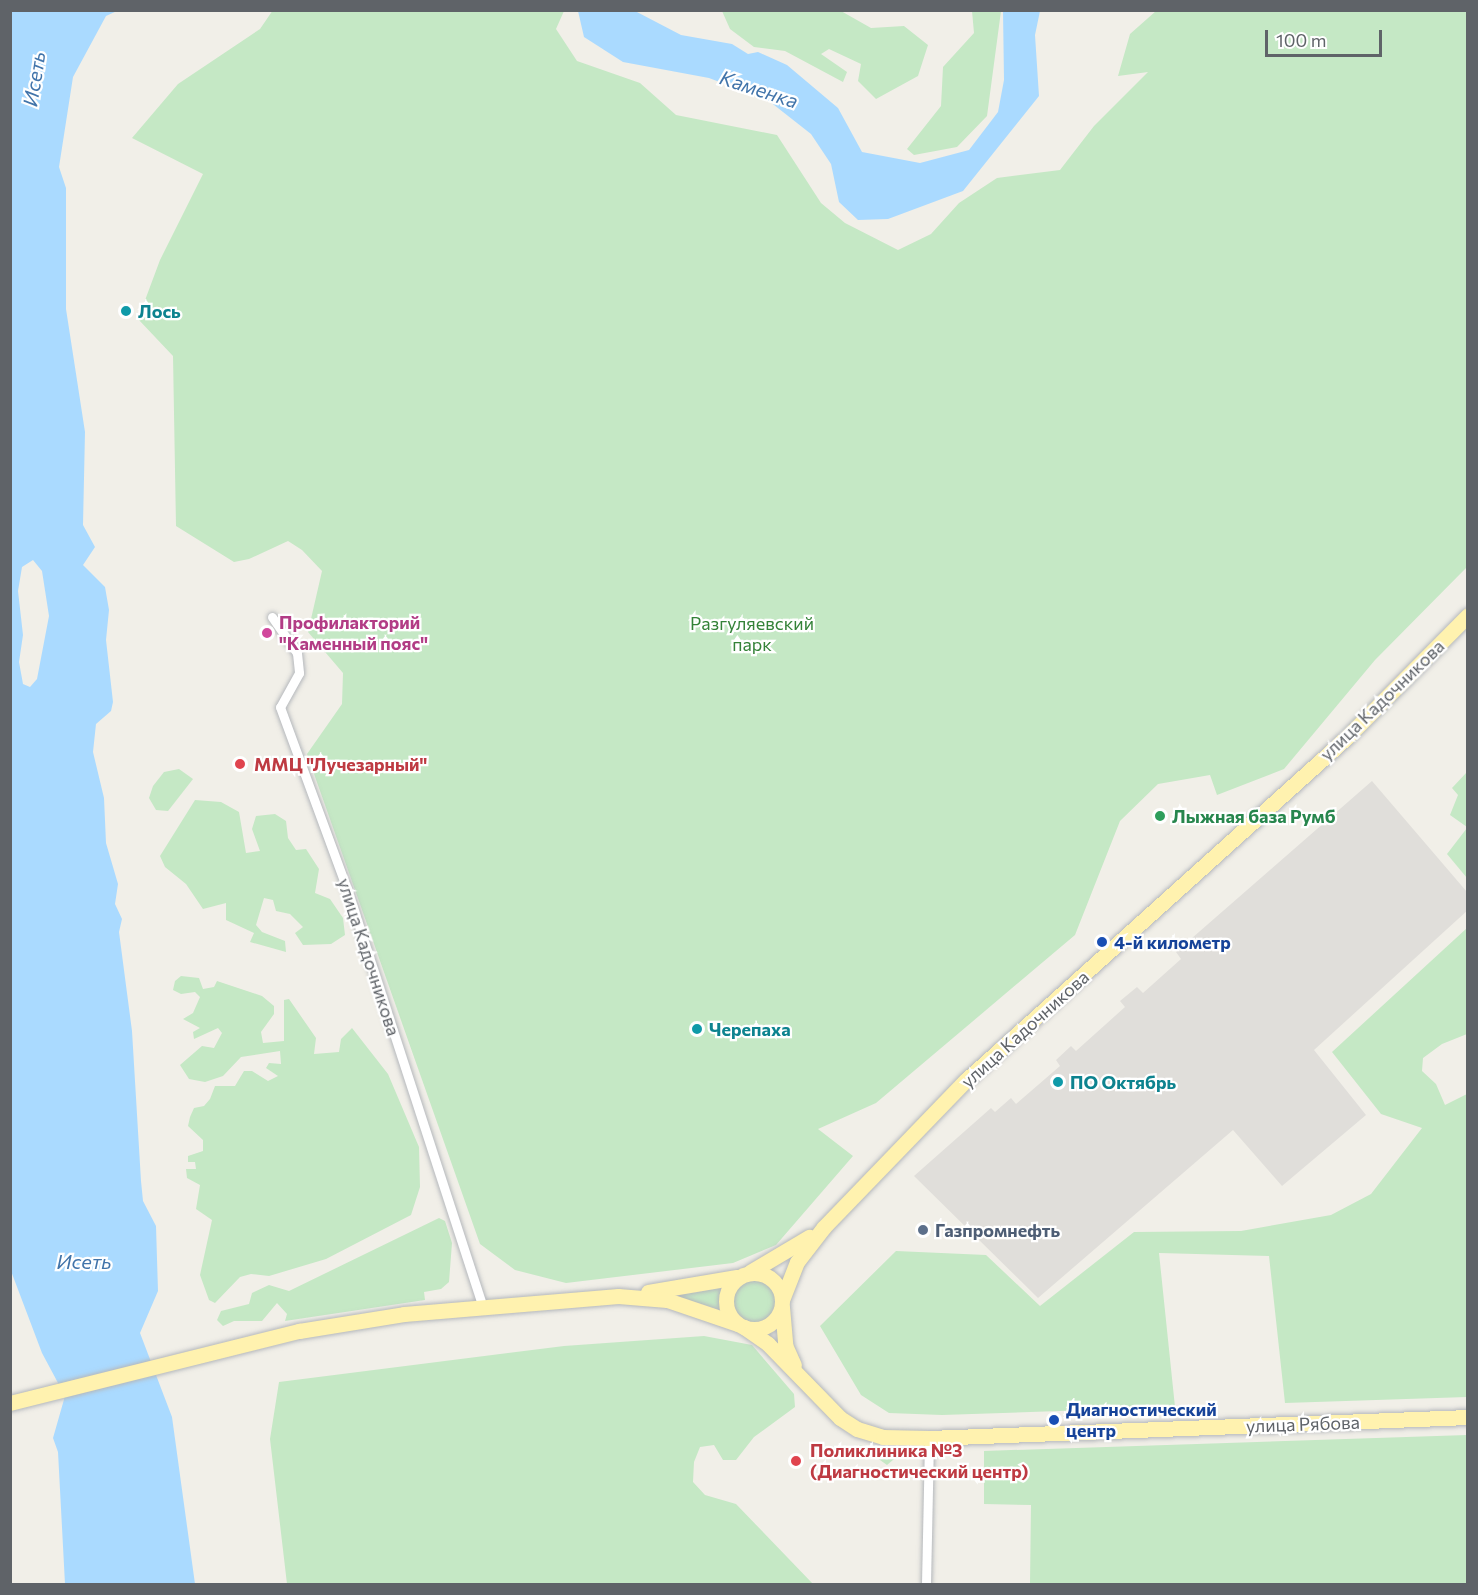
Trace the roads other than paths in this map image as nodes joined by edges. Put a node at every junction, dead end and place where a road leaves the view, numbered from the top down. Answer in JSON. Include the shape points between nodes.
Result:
{"nodes":[{"id":1,"x":1467,"y":615,"type":"edge"},
{"id":2,"x":272,"y":617,"type":"dead end"},
{"id":3,"x":824,"y":1227,"type":"junction"},
{"id":4,"x":744,"y":1275,"type":"junction"},
{"id":5,"x":618,"y":1296,"type":"junction"},
{"id":6,"x":782,"y":1304,"type":"junction"},
{"id":7,"x":483,"y":1307,"type":"junction"},
{"id":8,"x":741,"y":1326,"type":"junction"},
{"id":9,"x":801,"y":1378,"type":"junction"},
{"id":10,"x":10,"y":1404,"type":"edge"},
{"id":11,"x":1467,"y":1417,"type":"edge"},
{"id":12,"x":929,"y":1438,"type":"junction"},
{"id":13,"x":926,"y":1584,"type":"edge"}],
"edges":[{"from":1,"to":3,"type":"main road","name":"улица Кадочникова","via":[[1348,736],[965,1081]]},
{"from":2,"to":7,"type":"street","name":"улица Кадочникова","via":[[297,653],[299,673],[280,707],[347,889]]},
{"from":3,"to":4,"type":"main road"},
{"from":3,"to":6,"type":"main road","via":[[797,1262]]},
{"from":4,"to":5,"type":"main road"},
{"from":4,"to":6,"type":"main road","via":[[770,1277],[779,1287]]},
{"from":4,"to":8,"type":"main road","via":[[729,1288],[725,1301],[729,1314]]},
{"from":5,"to":7,"type":"main road"},
{"from":5,"to":8,"type":"main road","via":[[667,1300]]},
{"from":6,"to":8,"type":"main road","via":[[770,1324],[758,1329]]},
{"from":6,"to":9,"type":"main road","via":[[785,1345]]},
{"from":7,"to":10,"type":"main road","via":[[323,1326]]},
{"from":8,"to":9,"type":"main road","via":[[760,1338]]},
{"from":9,"to":12,"type":"main road","name":"улица Рябова","via":[[840,1418],[857,1429],[883,1437]]},
{"from":11,"to":12,"type":"main road","name":"улица Рябова"},
{"from":12,"to":13,"type":"street"}]}
